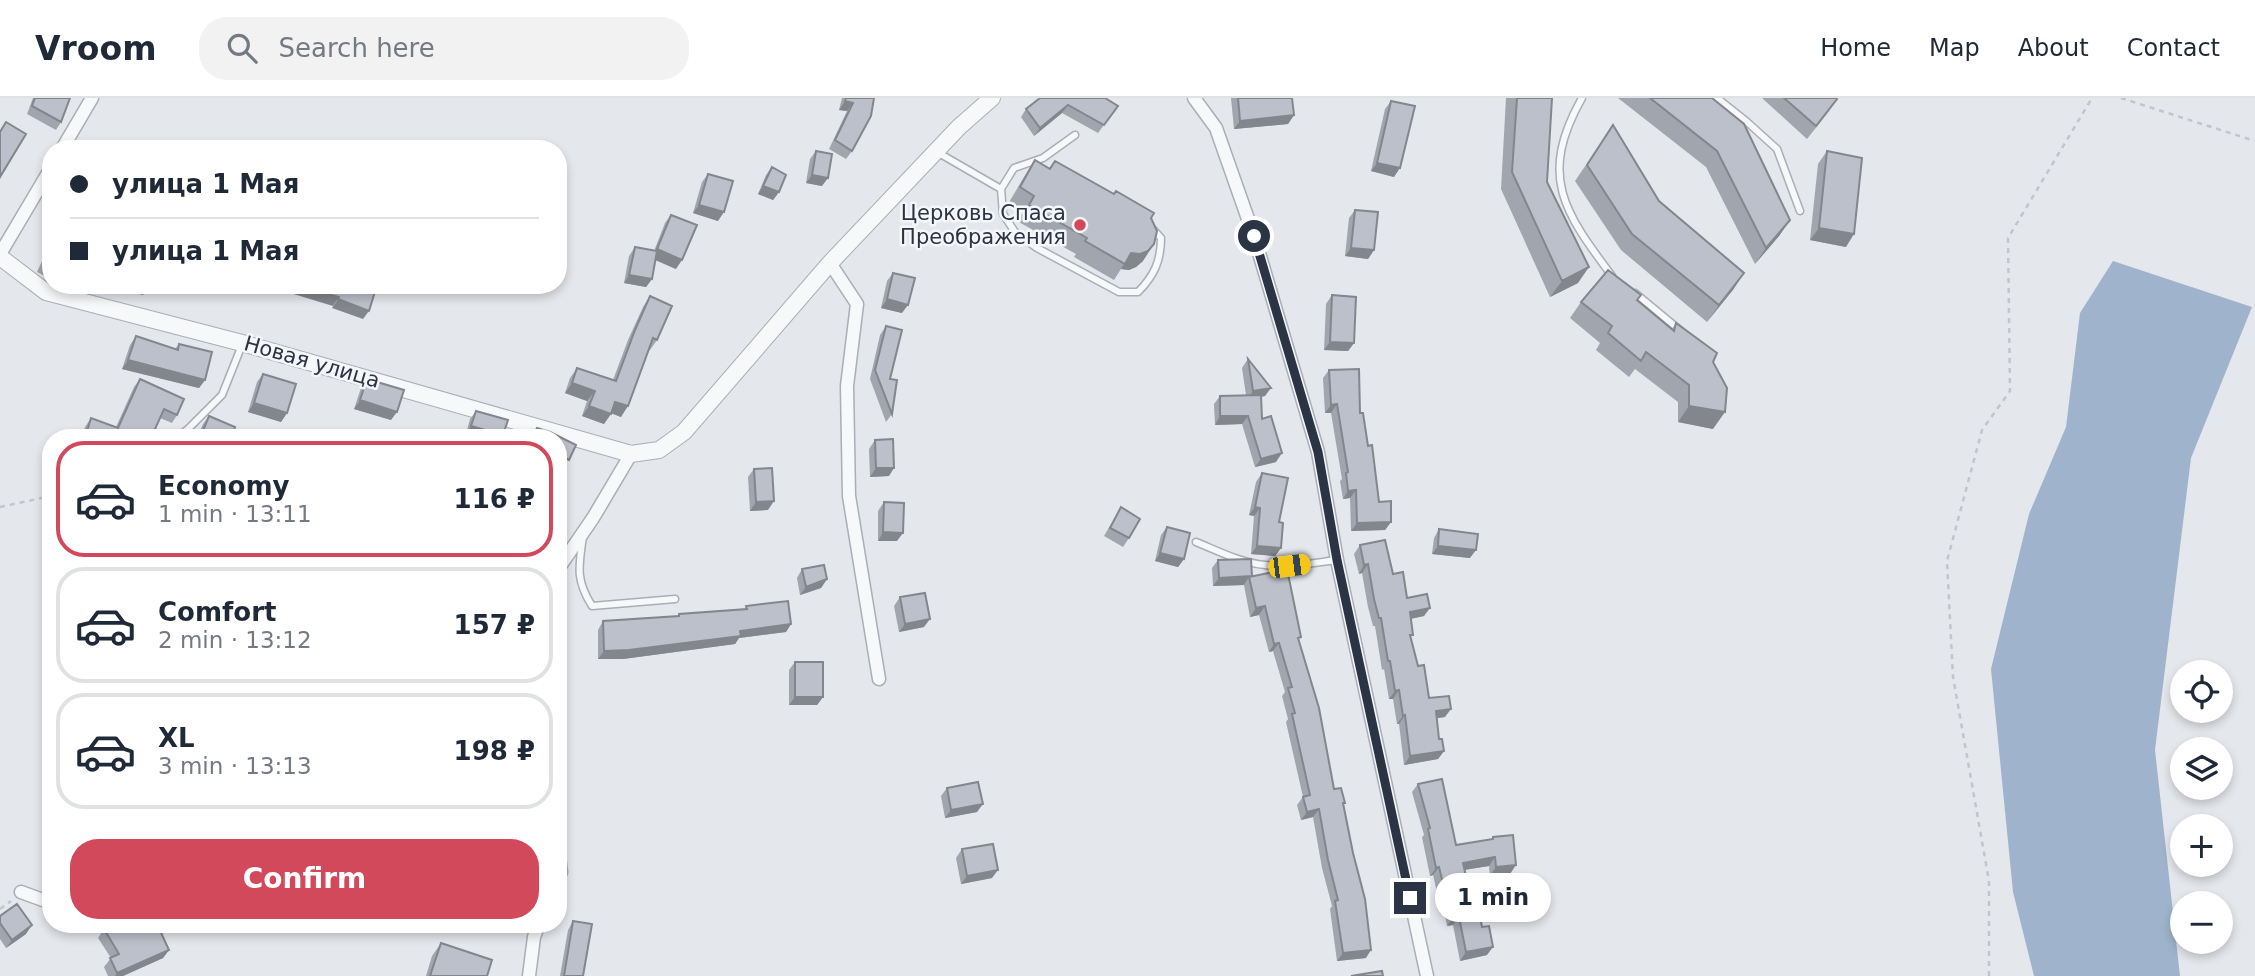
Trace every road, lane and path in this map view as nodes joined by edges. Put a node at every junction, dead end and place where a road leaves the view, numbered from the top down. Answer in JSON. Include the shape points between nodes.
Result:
{"nodes":[{"id":1,"x":92,"y":98,"type":"edge"},
{"id":2,"x":992,"y":98,"type":"edge"},
{"id":3,"x":1194,"y":98,"type":"edge"},
{"id":4,"x":1582,"y":98,"type":"edge"},
{"id":5,"x":1717,"y":98,"type":"edge"},
{"id":6,"x":2092,"y":98,"type":"edge"},
{"id":7,"x":2121,"y":98,"type":"edge"},
{"id":8,"x":1075,"y":135,"type":"dead end"},
{"id":9,"x":67,"y":140,"type":"edge"},
{"id":10,"x":2255,"y":141,"type":"edge"},
{"id":11,"x":936,"y":151,"type":"junction"},
{"id":12,"x":42,"y":184,"type":"edge"},
{"id":13,"x":1001,"y":189,"type":"junction"},
{"id":14,"x":1800,"y":211,"type":"dead end"},
{"id":15,"x":1146,"y":222,"type":"edge"},
{"id":16,"x":0,"y":256,"type":"edge"},
{"id":17,"x":830,"y":263,"type":"junction"},
{"id":18,"x":1621,"y":283,"type":"edge"},
{"id":19,"x":42,"y":289,"type":"edge"},
{"id":20,"x":1629,"y":289,"type":"edge"},
{"id":21,"x":54,"y":294,"type":"edge"},
{"id":22,"x":1687,"y":336,"type":"edge"},
{"id":23,"x":243,"y":342,"type":"junction"},
{"id":24,"x":188,"y":429,"type":"edge"},
{"id":25,"x":544,"y":429,"type":"edge"},
{"id":26,"x":567,"y":436,"type":"edge"},
{"id":27,"x":631,"y":454,"type":"junction"},
{"id":28,"x":42,"y":498,"type":"edge"},
{"id":29,"x":0,"y":507,"type":"edge"},
{"id":30,"x":584,"y":531,"type":"junction"},
{"id":31,"x":1196,"y":542,"type":"dead end"},
{"id":32,"x":567,"y":556,"type":"edge"},
{"id":33,"x":1337,"y":560,"type":"junction"},
{"id":34,"x":675,"y":599,"type":"dead end"},
{"id":35,"x":879,"y":679,"type":"dead end"},
{"id":36,"x":21,"y":892,"type":"dead end"},
{"id":37,"x":42,"y":900,"type":"edge"},
{"id":38,"x":536,"y":933,"type":"edge"},
{"id":39,"x":529,"y":976,"type":"edge"},
{"id":40,"x":1427,"y":976,"type":"edge"},
{"id":41,"x":1989,"y":976,"type":"edge"}],
"edges":[{"from":1,"to":9,"type":"street"},
{"from":2,"to":11,"type":"street"},
{"from":3,"to":33,"type":"street","via":[[1216,128],[1254,236],[1318,452]]},
{"from":4,"to":18,"type":"lane","via":[[1564,136],[1559,171],[1562,196],[1581,234]]},
{"from":5,"to":14,"type":"lane","via":[[1777,149]]},
{"from":6,"to":41,"type":"path","via":[[2008,238],[2010,391],[1982,430],[1947,561],[1952,677],[1989,881]]},
{"from":7,"to":10,"type":"path"},
{"from":8,"to":13,"type":"lane","via":[[1043,158],[1014,167]]},
{"from":11,"to":13,"type":"lane"},
{"from":11,"to":17,"type":"street"},
{"from":12,"to":16,"type":"street"},
{"from":13,"to":15,"type":"lane","via":[[1003,214],[1014,232],[1119,292],[1138,292],[1151,279],[1161,238]]},
{"from":16,"to":19,"type":"street","name":"Новая улица"},
{"from":17,"to":27,"type":"street","via":[[684,432],[659,450]]},
{"from":17,"to":35,"type":"street","via":[[857,304],[848,386],[849,496]]},
{"from":20,"to":22,"type":"lane"},
{"from":21,"to":23,"type":"street","name":"Новая улица"},
{"from":23,"to":24,"type":"lane","via":[[222,396]]},
{"from":23,"to":25,"type":"street","name":"Новая улица"},
{"from":26,"to":27,"type":"street","name":"Новая улица"},
{"from":27,"to":30,"type":"street"},
{"from":28,"to":29,"type":"path"},
{"from":30,"to":32,"type":"street"},
{"from":30,"to":34,"type":"lane","via":[[579,565],[582,590],[592,606]]},
{"from":31,"to":33,"type":"lane","via":[[1264,565]]},
{"from":33,"to":40,"type":"street"},
{"from":36,"to":37,"type":"street"},
{"from":38,"to":39,"type":"street"}]}
